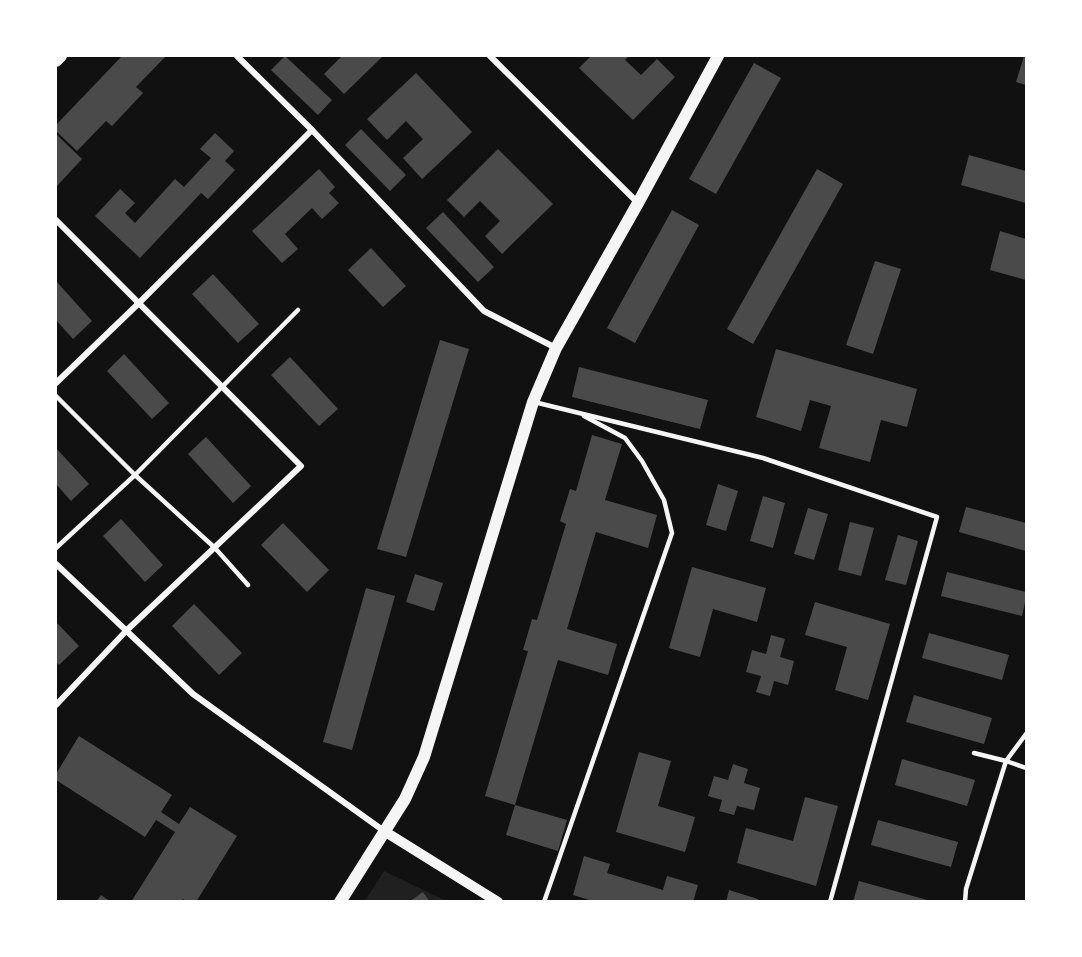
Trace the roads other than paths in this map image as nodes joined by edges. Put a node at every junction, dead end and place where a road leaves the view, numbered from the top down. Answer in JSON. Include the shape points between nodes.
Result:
{"nodes":[{"id":1,"x":61,"y":56,"type":"edge"},
{"id":2,"x":237,"y":56,"type":"edge"},
{"id":3,"x":490,"y":56,"type":"edge"},
{"id":4,"x":718,"y":56,"type":"edge"},
{"id":5,"x":56,"y":61,"type":"edge"},
{"id":6,"x":312,"y":130,"type":"junction"},
{"id":7,"x":638,"y":202,"type":"junction"},
{"id":8,"x":56,"y":220,"type":"edge"},
{"id":9,"x":138,"y":304,"type":"junction"},
{"id":10,"x":298,"y":310,"type":"dead end"},
{"id":11,"x":556,"y":348,"type":"junction"},
{"id":12,"x":56,"y":383,"type":"edge"},
{"id":13,"x":221,"y":388,"type":"junction"},
{"id":14,"x":56,"y":396,"type":"edge"},
{"id":15,"x":533,"y":402,"type":"junction"},
{"id":16,"x":578,"y":413,"type":"junction"},
{"id":17,"x":135,"y":475,"type":"junction"},
{"id":18,"x":56,"y":548,"type":"edge"},
{"id":19,"x":215,"y":548,"type":"junction"},
{"id":20,"x":56,"y":564,"type":"edge"},
{"id":21,"x":248,"y":585,"type":"dead end"},
{"id":22,"x":127,"y":630,"type":"junction"},
{"id":23,"x":56,"y":705,"type":"edge"},
{"id":24,"x":1026,"y":734,"type":"edge"},
{"id":25,"x":974,"y":753,"type":"dead end"},
{"id":26,"x":1006,"y":761,"type":"junction"},
{"id":27,"x":1026,"y":768,"type":"edge"},
{"id":28,"x":384,"y":831,"type":"junction"},
{"id":29,"x":340,"y":902,"type":"edge"},
{"id":30,"x":498,"y":902,"type":"edge"},
{"id":31,"x":544,"y":902,"type":"edge"},
{"id":32,"x":830,"y":902,"type":"edge"},
{"id":33,"x":966,"y":902,"type":"edge"}],
"edges":[{"from":1,"to":5,"type":"main road"},
{"from":2,"to":6,"type":"street"},
{"from":3,"to":7,"type":"street"},
{"from":4,"to":7,"type":"main road"},
{"from":6,"to":9,"type":"street"},
{"from":6,"to":11,"type":"street","via":[[484,311]]},
{"from":7,"to":11,"type":"main road"},
{"from":8,"to":9,"type":"street"},
{"from":9,"to":12,"type":"street"},
{"from":9,"to":13,"type":"street"},
{"from":10,"to":13,"type":"lane"},
{"from":11,"to":15,"type":"main road"},
{"from":13,"to":17,"type":"lane"},
{"from":13,"to":19,"type":"street","via":[[301,466]]},
{"from":14,"to":17,"type":"lane"},
{"from":15,"to":16,"type":"lane"},
{"from":15,"to":28,"type":"main road","via":[[424,757],[405,799]]},
{"from":16,"to":31,"type":"lane","via":[[625,438],[664,500],[672,533]]},
{"from":16,"to":32,"type":"lane","via":[[763,458],[938,517]]},
{"from":17,"to":18,"type":"lane"},
{"from":17,"to":19,"type":"lane"},
{"from":19,"to":21,"type":"lane"},
{"from":19,"to":22,"type":"street"},
{"from":20,"to":22,"type":"street"},
{"from":22,"to":23,"type":"street"},
{"from":22,"to":28,"type":"street","via":[[194,694]]},
{"from":24,"to":26,"type":"lane"},
{"from":25,"to":26,"type":"lane"},
{"from":26,"to":27,"type":"lane"},
{"from":26,"to":33,"type":"lane","via":[[966,889]]},
{"from":28,"to":29,"type":"main road"},
{"from":28,"to":30,"type":"street"}]}
